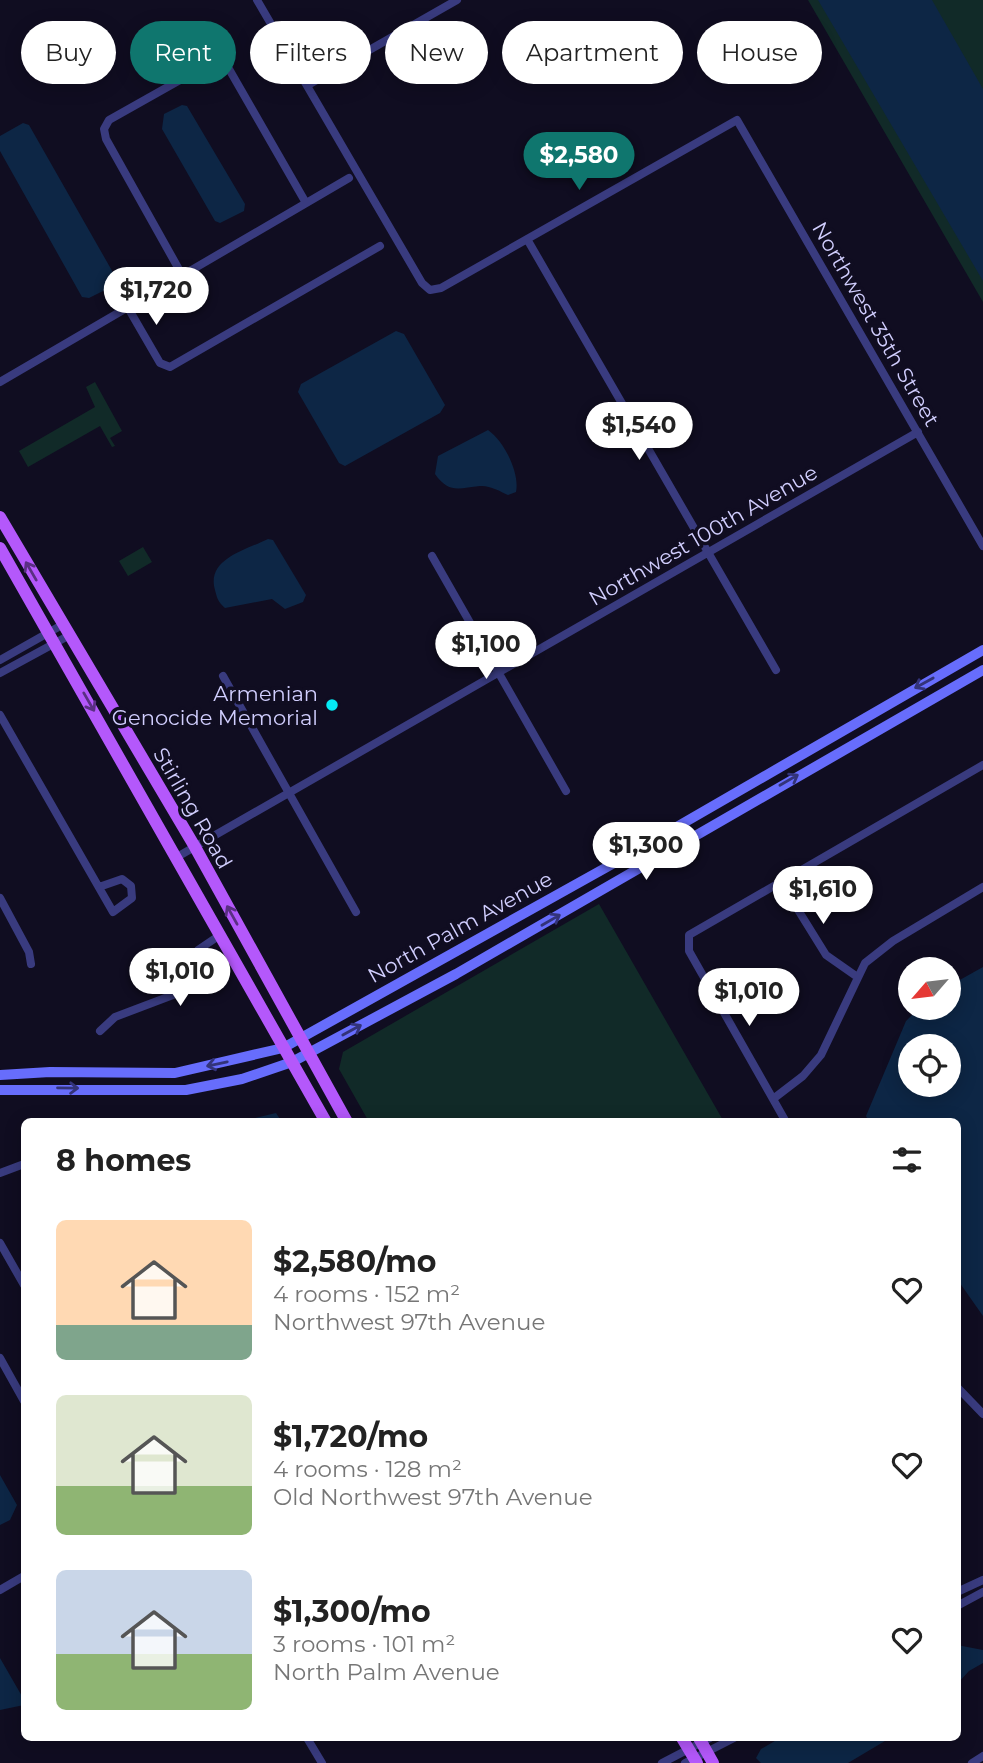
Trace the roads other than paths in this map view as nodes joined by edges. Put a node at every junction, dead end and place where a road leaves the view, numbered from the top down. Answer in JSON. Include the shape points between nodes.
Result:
{"nodes":[{"id":1,"x":257,"y":0,"type":"edge"},
{"id":2,"x":457,"y":0,"type":"edge"},
{"id":3,"x":307,"y":85,"type":"junction"},
{"id":4,"x":349,"y":178,"type":"dead end"},
{"id":5,"x":306,"y":203,"type":"junction"},
{"id":6,"x":527,"y":239,"type":"junction"},
{"id":7,"x":380,"y":246,"type":"dead end"},
{"id":8,"x":181,"y":274,"type":"junction"},
{"id":9,"x":127,"y":306,"type":"junction"},
{"id":10,"x":0,"y":382,"type":"edge"},
{"id":11,"x":918,"y":432,"type":"junction"},
{"id":12,"x":0,"y":517,"type":"edge"},
{"id":13,"x":983,"y":546,"type":"edge"},
{"id":14,"x":0,"y":548,"type":"edge"},
{"id":15,"x":708,"y":553,"type":"junction"},
{"id":16,"x":432,"y":556,"type":"dead end"},
{"id":17,"x":65,"y":630,"type":"junction"},
{"id":18,"x":51,"y":638,"type":"junction"},
{"id":19,"x":983,"y":650,"type":"edge"},
{"id":20,"x":15,"y":651,"type":"junction"},
{"id":21,"x":27,"y":657,"type":"junction"},
{"id":22,"x":0,"y":660,"type":"edge"},
{"id":23,"x":2,"y":669,"type":"edge"},
{"id":24,"x":776,"y":670,"type":"dead end"},
{"id":25,"x":983,"y":670,"type":"edge"},
{"id":26,"x":498,"y":673,"type":"junction"},
{"id":27,"x":223,"y":677,"type":"dead end"},
{"id":28,"x":0,"y":715,"type":"edge"},
{"id":29,"x":983,"y":765,"type":"edge"},
{"id":30,"x":748,"y":785,"type":"junction"},
{"id":31,"x":566,"y":791,"type":"dead end"},
{"id":32,"x":289,"y":793,"type":"junction"},
{"id":33,"x":756,"y":799,"type":"junction"},
{"id":34,"x":195,"y":847,"type":"junction"},
{"id":35,"x":177,"y":857,"type":"junction"},
{"id":36,"x":782,"y":884,"type":"junction"},
{"id":37,"x":99,"y":887,"type":"junction"},
{"id":38,"x":983,"y":887,"type":"edge"},
{"id":39,"x":0,"y":898,"type":"edge"},
{"id":40,"x":356,"y":912,"type":"dead end"},
{"id":41,"x":220,"y":935,"type":"junction"},
{"id":42,"x":31,"y":964,"type":"dead end"},
{"id":43,"x":856,"y":976,"type":"junction"},
{"id":44,"x":100,"y":1031,"type":"dead end"},
{"id":45,"x":300,"y":1039,"type":"junction"},
{"id":46,"x":283,"y":1048,"type":"junction"},
{"id":47,"x":308,"y":1054,"type":"junction"},
{"id":48,"x":292,"y":1062,"type":"junction"},
{"id":49,"x":0,"y":1075,"type":"edge"},
{"id":50,"x":0,"y":1090,"type":"edge"},
{"id":51,"x":773,"y":1099,"type":"junction"},
{"id":52,"x":324,"y":1118,"type":"edge"},
{"id":53,"x":345,"y":1118,"type":"edge"},
{"id":54,"x":784,"y":1118,"type":"edge"},
{"id":55,"x":21,"y":1165,"type":"edge"},
{"id":56,"x":0,"y":1173,"type":"edge"},
{"id":57,"x":0,"y":1243,"type":"edge"},
{"id":58,"x":21,"y":1280,"type":"edge"},
{"id":59,"x":0,"y":1358,"type":"edge"},
{"id":60,"x":961,"y":1391,"type":"edge"},
{"id":61,"x":21,"y":1396,"type":"edge"},
{"id":62,"x":983,"y":1414,"type":"edge"},
{"id":63,"x":21,"y":1578,"type":"edge"},
{"id":64,"x":983,"y":1580,"type":"edge"},
{"id":65,"x":0,"y":1590,"type":"edge"},
{"id":66,"x":961,"y":1590,"type":"edge"},
{"id":67,"x":983,"y":1592,"type":"edge"},
{"id":68,"x":961,"y":1604,"type":"edge"},
{"id":69,"x":309,"y":1741,"type":"edge"},
{"id":70,"x":726,"y":1741,"type":"edge"},
{"id":71,"x":698,"y":1751,"type":"edge"},
{"id":72,"x":983,"y":1756,"type":"edge"},
{"id":73,"x":322,"y":1763,"type":"edge"},
{"id":74,"x":662,"y":1763,"type":"edge"},
{"id":75,"x":972,"y":1763,"type":"edge"}],
"edges":[{"from":1,"to":3,"type":"street"},
{"from":2,"to":3,"type":"street"},
{"from":3,"to":6,"type":"street","via":[[430,290]]},
{"from":4,"to":5,"type":"street"},
{"from":5,"to":8,"type":"street"},
{"from":5,"to":8,"type":"street","via":[[221,62],[212,62],[109,120],[104,129],[106,139]]},
{"from":6,"to":11,"type":"street","name":"Northwest 35th Street","via":[[737,120]]},
{"from":6,"to":15,"type":"street"},
{"from":7,"to":9,"type":"street","via":[[170,367],[160,363]]},
{"from":8,"to":9,"type":"street"},
{"from":9,"to":10,"type":"street"},
{"from":11,"to":13,"type":"street","name":"Northwest 35th Street"},
{"from":11,"to":15,"type":"street","name":"Northwest 100th Avenue"},
{"from":17,"to":12,"type":"main road","name":"Stirling Road","one_way":true},
{"from":14,"to":18,"type":"main road","name":"Stirling Road"},
{"from":15,"to":24,"type":"street"},
{"from":15,"to":26,"type":"street","name":"Northwest 100th Avenue"},
{"from":16,"to":26,"type":"street"},
{"from":17,"to":18,"type":"street"},
{"from":17,"to":18,"type":"street"},
{"from":17,"to":34,"type":"main road","name":"Stirling Road"},
{"from":18,"to":20,"type":"street"},
{"from":18,"to":21,"type":"street"},
{"from":18,"to":35,"type":"main road","name":"Stirling Road","one_way":true},
{"from":19,"to":30,"type":"main road","name":"North Palm Avenue","one_way":true},
{"from":20,"to":21,"type":"street"},
{"from":20,"to":22,"type":"street"},
{"from":21,"to":23,"type":"street"},
{"from":33,"to":25,"type":"main road","name":"North Palm Avenue","one_way":true},
{"from":26,"to":31,"type":"street"},
{"from":26,"to":32,"type":"street","name":"Northwest 100th Avenue"},
{"from":27,"to":32,"type":"street"},
{"from":28,"to":37,"type":"street"},
{"from":29,"to":36,"type":"street"},
{"from":30,"to":33,"type":"main road"},
{"from":30,"to":45,"type":"main road","name":"North Palm Avenue"},
{"from":32,"to":34,"type":"street","name":"Northwest 100th Avenue"},
{"from":32,"to":40,"type":"street"},
{"from":47,"to":33,"type":"main road","name":"North Palm Avenue","one_way":true,"via":[[539,927]]},
{"from":34,"to":35,"type":"street","name":"Northwest 100th Avenue"},
{"from":45,"to":34,"type":"main road","name":"Stirling Road","one_way":true},
{"from":35,"to":41,"type":"main road","name":"Stirling Road"},
{"from":36,"to":43,"type":"street","via":[[820,947]]},
{"from":36,"to":51,"type":"street","via":[[692,932],[687,939],[689,951]]},
{"from":37,"to":37,"type":"street","via":[[122,879],[131,886],[132,898],[113,912]]},
{"from":38,"to":43,"type":"street","via":[[893,941],[864,963]]},
{"from":39,"to":42,"type":"street"},
{"from":41,"to":44,"type":"street","via":[[198,950],[184,983],[173,995],[116,1017]]},
{"from":41,"to":46,"type":"main road","name":"Stirling Road"},
{"from":43,"to":51,"type":"street","via":[[821,1055]]},
{"from":45,"to":46,"type":"main road","name":"North Palm Avenue"},
{"from":45,"to":47,"type":"main road","name":"Stirling Road"},
{"from":46,"to":48,"type":"main road","name":"Stirling Road"},
{"from":46,"to":49,"type":"main road","name":"North Palm Avenue","one_way":true,"via":[[175,1073]]},
{"from":47,"to":48,"type":"main road","name":"North Palm Avenue"},
{"from":47,"to":53,"type":"main road","name":"Stirling Road"},
{"from":50,"to":48,"type":"main road","name":"North Palm Avenue","one_way":true,"via":[[186,1090],[242,1079]]},
{"from":48,"to":52,"type":"main road","name":"Stirling Road"},
{"from":51,"to":54,"type":"street"},
{"from":55,"to":56,"type":"street"},
{"from":57,"to":58,"type":"street"},
{"from":59,"to":61,"type":"street"},
{"from":60,"to":62,"type":"street"},
{"from":63,"to":65,"type":"street"},
{"from":64,"to":66,"type":"street"},
{"from":67,"to":68,"type":"street"},
{"from":69,"to":73,"type":"street"},
{"from":70,"to":71,"type":"street"},
{"from":71,"to":74,"type":"street"},
{"from":72,"to":75,"type":"street"}]}
